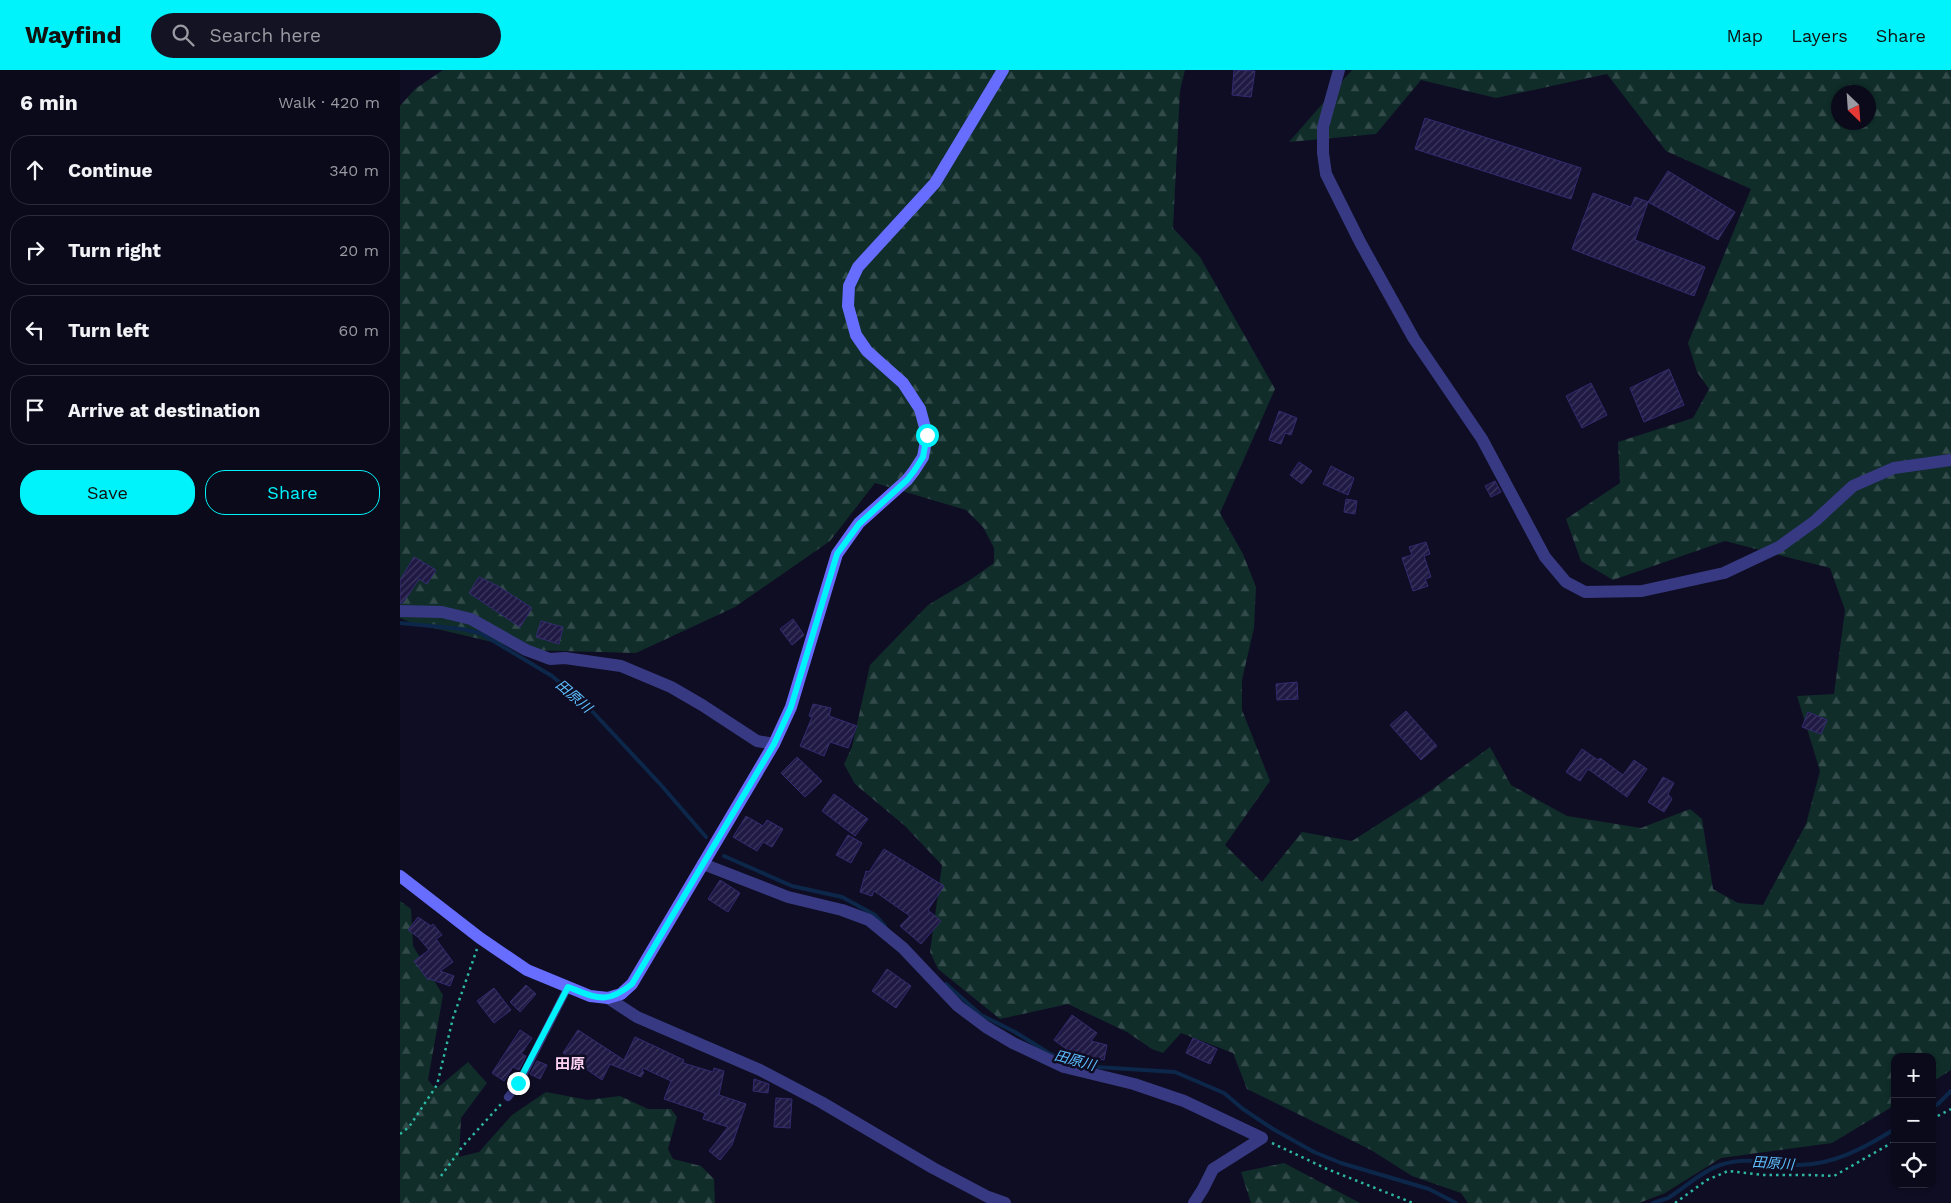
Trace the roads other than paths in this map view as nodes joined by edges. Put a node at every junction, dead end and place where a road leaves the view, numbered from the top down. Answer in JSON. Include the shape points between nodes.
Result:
{"nodes":[{"id":1,"x":1003,"y":70,"type":"edge"},
{"id":2,"x":1339,"y":70,"type":"edge"},
{"id":3,"x":1951,"y":460,"type":"edge"},
{"id":4,"x":400,"y":611,"type":"edge"},
{"id":5,"x":774,"y":744,"type":"junction"},
{"id":6,"x":703,"y":864,"type":"junction"},
{"id":7,"x":400,"y":876,"type":"edge"},
{"id":8,"x":568,"y":987,"type":"junction"},
{"id":9,"x":608,"y":998,"type":"junction"},
{"id":10,"x":508,"y":1097,"type":"road end"},
{"id":11,"x":1005,"y":1203,"type":"edge"},
{"id":12,"x":1194,"y":1203,"type":"edge"}],
"edges":[{"from":1,"to":5,"type":"street","via":[[935,183],[858,267],[849,286],[848,306],[856,335],[867,351],[903,383],[920,409],[927,435],[923,457],[914,471],[859,524],[837,554],[791,707]]},
{"from":2,"to":3,"type":"street","via":[[1323,127],[1326,174],[1414,339],[1482,439],[1545,557],[1566,582],[1585,592],[1642,591],[1724,573],[1780,547],[1854,486],[1894,468]]},
{"from":4,"to":5,"type":"street","via":[[442,612],[471,619],[526,650],[550,659],[621,666],[671,687],[756,741]]},
{"from":5,"to":6,"type":"street"},
{"from":6,"to":9,"type":"street","via":[[632,984],[620,994]]},
{"from":6,"to":12,"type":"street","via":[[788,897],[869,920],[903,948],[958,1006],[1013,1043],[1064,1067],[1134,1084],[1184,1101],[1262,1138],[1212,1169]]},
{"from":7,"to":8,"type":"street","via":[[527,970]]},
{"from":8,"to":9,"type":"street","via":[[590,996]]},
{"from":8,"to":10,"type":"lane"},
{"from":9,"to":11,"type":"street","via":[[636,1017],[760,1070],[933,1168]]}]}
